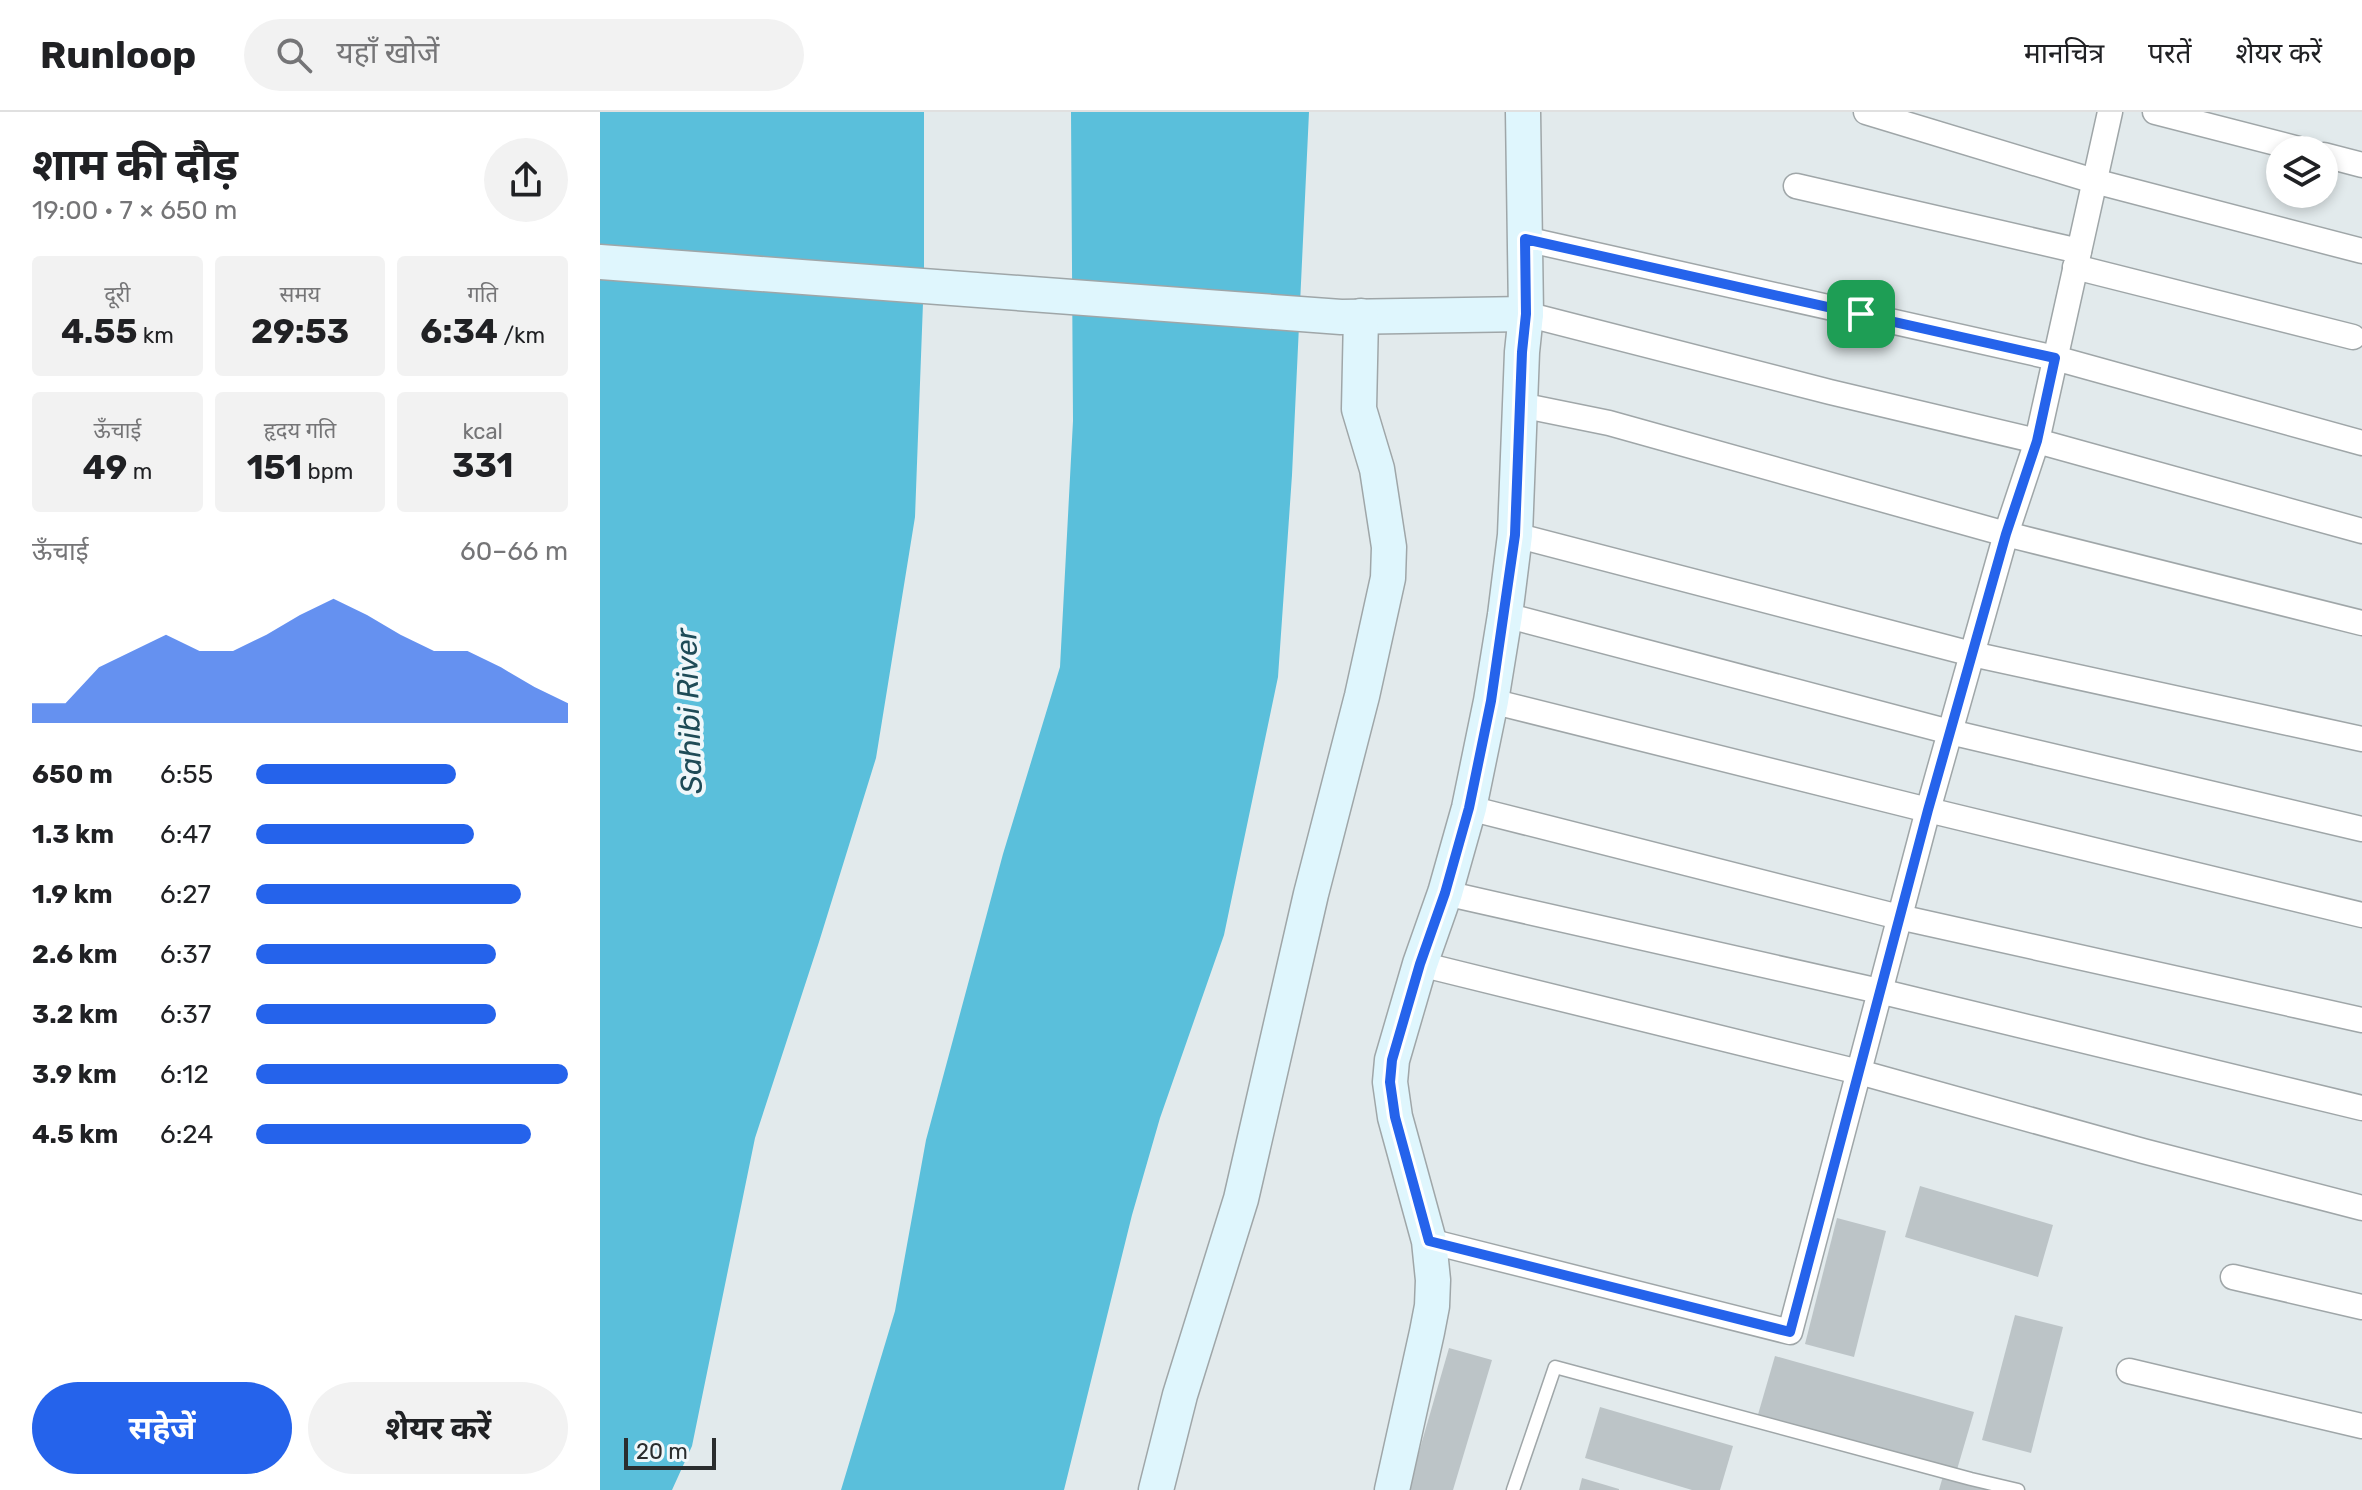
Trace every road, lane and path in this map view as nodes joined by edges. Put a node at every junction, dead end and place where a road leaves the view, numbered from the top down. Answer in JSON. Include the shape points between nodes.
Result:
{"nodes":[{"id":1,"x":1523,"y":112,"type":"edge"},
{"id":2,"x":1866,"y":112,"type":"edge"},
{"id":3,"x":2110,"y":112,"type":"edge"},
{"id":4,"x":2155,"y":112,"type":"edge"},
{"id":5,"x":2266,"y":140,"type":"edge"},
{"id":6,"x":2338,"y":159,"type":"edge"},
{"id":7,"x":2362,"y":165,"type":"edge"},
{"id":8,"x":2094,"y":181,"type":"junction"},
{"id":9,"x":1796,"y":186,"type":"dead end"},
{"id":10,"x":1525,"y":239,"type":"junction"},
{"id":11,"x":2362,"y":251,"type":"edge"},
{"id":12,"x":2077,"y":259,"type":"junction"},
{"id":13,"x":600,"y":262,"type":"edge"},
{"id":14,"x":1526,"y":314,"type":"junction"},
{"id":15,"x":1351,"y":316,"type":"junction"},
{"id":16,"x":2353,"y":337,"type":"dead end"},
{"id":17,"x":2055,"y":358,"type":"junction"},
{"id":18,"x":1520,"y":405,"type":"junction"},
{"id":19,"x":2037,"y":441,"type":"junction"},
{"id":20,"x":2362,"y":443,"type":"edge"},
{"id":21,"x":2362,"y":531,"type":"edge"},
{"id":22,"x":2006,"y":534,"type":"junction"},
{"id":23,"x":1515,"y":535,"type":"junction"},
{"id":24,"x":1505,"y":615,"type":"junction"},
{"id":25,"x":2362,"y":623,"type":"edge"},
{"id":26,"x":1972,"y":654,"type":"junction"},
{"id":27,"x":1491,"y":701,"type":"junction"},
{"id":28,"x":1950,"y":732,"type":"junction"},
{"id":29,"x":2362,"y":739,"type":"edge"},
{"id":30,"x":1469,"y":808,"type":"junction"},
{"id":31,"x":1928,"y":810,"type":"junction"},
{"id":32,"x":2362,"y":829,"type":"edge"},
{"id":33,"x":1445,"y":893,"type":"junction"},
{"id":34,"x":2362,"y":915,"type":"edge"},
{"id":35,"x":1899,"y":917,"type":"junction"},
{"id":36,"x":1420,"y":964,"type":"junction"},
{"id":37,"x":1879,"y":991,"type":"junction"},
{"id":38,"x":2362,"y":1020,"type":"edge"},
{"id":39,"x":1859,"y":1072,"type":"junction"},
{"id":40,"x":2362,"y":1108,"type":"edge"},
{"id":41,"x":2362,"y":1208,"type":"edge"},
{"id":42,"x":1429,"y":1241,"type":"junction"},
{"id":43,"x":2233,"y":1277,"type":"dead end"},
{"id":44,"x":2362,"y":1307,"type":"edge"},
{"id":45,"x":2129,"y":1371,"type":"dead end"},
{"id":46,"x":2362,"y":1426,"type":"edge"},
{"id":47,"x":1156,"y":1490,"type":"edge"},
{"id":48,"x":1392,"y":1490,"type":"edge"},
{"id":49,"x":1513,"y":1490,"type":"edge"},
{"id":50,"x":2018,"y":1490,"type":"edge"}],
"edges":[{"from":1,"to":10,"type":"street"},
{"from":2,"to":8,"type":"street"},
{"from":3,"to":8,"type":"street"},
{"from":4,"to":5,"type":"street"},
{"from":6,"to":7,"type":"street"},
{"from":8,"to":11,"type":"street"},
{"from":8,"to":12,"type":"street"},
{"from":9,"to":12,"type":"street"},
{"from":10,"to":14,"type":"street"},
{"from":10,"to":17,"type":"street"},
{"from":12,"to":16,"type":"street"},
{"from":12,"to":17,"type":"street"},
{"from":13,"to":15,"type":"street"},
{"from":14,"to":15,"type":"street"},
{"from":14,"to":18,"type":"street"},
{"from":14,"to":19,"type":"street"},
{"from":15,"to":47,"type":"street","via":[[1359,409],[1377,469],[1389,547],[1388,578],[1241,1199]]},
{"from":17,"to":19,"type":"street"},
{"from":17,"to":20,"type":"street"},
{"from":18,"to":22,"type":"street","via":[[1640,431]]},
{"from":18,"to":23,"type":"street"},
{"from":19,"to":21,"type":"street"},
{"from":19,"to":22,"type":"street"},
{"from":22,"to":25,"type":"street"},
{"from":22,"to":26,"type":"street"},
{"from":23,"to":24,"type":"street"},
{"from":23,"to":26,"type":"street"},
{"from":24,"to":27,"type":"street"},
{"from":24,"to":28,"type":"street"},
{"from":26,"to":28,"type":"street"},
{"from":26,"to":29,"type":"street"},
{"from":27,"to":30,"type":"street"},
{"from":27,"to":31,"type":"street"},
{"from":28,"to":31,"type":"street"},
{"from":28,"to":32,"type":"street"},
{"from":30,"to":33,"type":"street"},
{"from":30,"to":35,"type":"street"},
{"from":31,"to":34,"type":"street"},
{"from":31,"to":35,"type":"street"},
{"from":33,"to":36,"type":"street"},
{"from":33,"to":37,"type":"street"},
{"from":35,"to":37,"type":"street"},
{"from":35,"to":38,"type":"street"},
{"from":36,"to":39,"type":"street"},
{"from":36,"to":42,"type":"street","via":[[1396,1041],[1390,1082]]},
{"from":37,"to":39,"type":"street"},
{"from":37,"to":40,"type":"street"},
{"from":39,"to":41,"type":"street"},
{"from":39,"to":42,"type":"street","via":[[1790,1332]]},
{"from":42,"to":48,"type":"street","via":[[1432,1306]]},
{"from":43,"to":44,"type":"street"},
{"from":45,"to":46,"type":"street"},
{"from":49,"to":50,"type":"lane","via":[[1555,1367]]}]}
